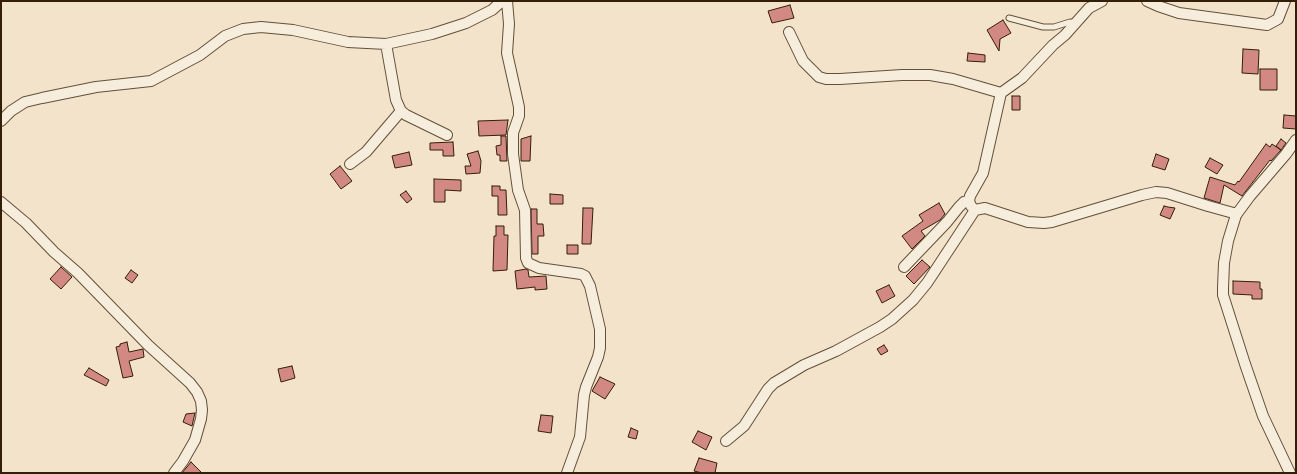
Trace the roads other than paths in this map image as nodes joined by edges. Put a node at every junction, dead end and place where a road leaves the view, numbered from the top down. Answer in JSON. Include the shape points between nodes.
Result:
{"nodes":[{"id":1,"x":502,"y":1,"type":"edge"},
{"id":2,"x":507,"y":1,"type":"edge"},
{"id":3,"x":1102,"y":1,"type":"edge"},
{"id":4,"x":1147,"y":1,"type":"edge"},
{"id":5,"x":1285,"y":1,"type":"edge"},
{"id":6,"x":1009,"y":18,"type":"dead end"},
{"id":7,"x":1076,"y":23,"type":"junction"},
{"id":8,"x":789,"y":32,"type":"dead end"},
{"id":9,"x":386,"y":44,"type":"junction"},
{"id":10,"x":1001,"y":93,"type":"junction"},
{"id":11,"x":401,"y":111,"type":"junction"},
{"id":12,"x":1,"y":121,"type":"edge"},
{"id":13,"x":448,"y":135,"type":"dead end"},
{"id":14,"x":1296,"y":140,"type":"edge"},
{"id":15,"x":350,"y":164,"type":"dead end"},
{"id":16,"x":969,"y":201,"type":"junction"},
{"id":17,"x":1,"y":202,"type":"edge"},
{"id":18,"x":975,"y":210,"type":"junction"},
{"id":19,"x":1237,"y":214,"type":"junction"},
{"id":20,"x":904,"y":267,"type":"dead end"},
{"id":21,"x":726,"y":441,"type":"dead end"},
{"id":22,"x":174,"y":473,"type":"edge"},
{"id":23,"x":567,"y":473,"type":"edge"},
{"id":24,"x":1290,"y":473,"type":"edge"}],
"edges":[{"from":1,"to":9,"type":"street","via":[[492,10],[466,23],[432,34]]},
{"from":2,"to":23,"type":"street","via":[[507,53],[519,107],[519,116],[513,133],[513,154],[518,190],[525,210],[526,258],[528,263],[539,268],[585,276],[590,286],[600,329],[598,357],[584,395],[580,437]]},
{"from":3,"to":7,"type":"street","via":[[1089,8]]},
{"from":4,"to":5,"type":"street","via":[[1179,13],[1267,25],[1278,19]]},
{"from":6,"to":7,"type":"lane","via":[[1043,27]]},
{"from":7,"to":10,"type":"street","via":[[1022,78]]},
{"from":8,"to":10,"type":"street","via":[[803,61],[819,77],[840,79],[930,75]]},
{"from":9,"to":11,"type":"street","via":[[396,100]]},
{"from":9,"to":12,"type":"street","via":[[348,42],[292,30],[262,27],[243,29],[225,36],[200,55],[151,81],[96,87],[25,102]]},
{"from":10,"to":16,"type":"street","via":[[983,173]]},
{"from":11,"to":13,"type":"street"},
{"from":11,"to":15,"type":"street","via":[[366,152]]},
{"from":14,"to":19,"type":"street"},
{"from":16,"to":18,"type":"street"},
{"from":16,"to":20,"type":"street","via":[[959,207]]},
{"from":17,"to":22,"type":"street","via":[[78,273],[197,392],[201,401],[201,419],[195,440]]},
{"from":18,"to":19,"type":"street","via":[[985,208],[1034,223],[1052,222],[1156,192],[1175,195]]},
{"from":18,"to":21,"type":"street","via":[[913,300],[880,327],[774,383],[744,426]]},
{"from":19,"to":24,"type":"street","via":[[1231,228],[1224,263],[1223,295],[1263,416]]}]}
